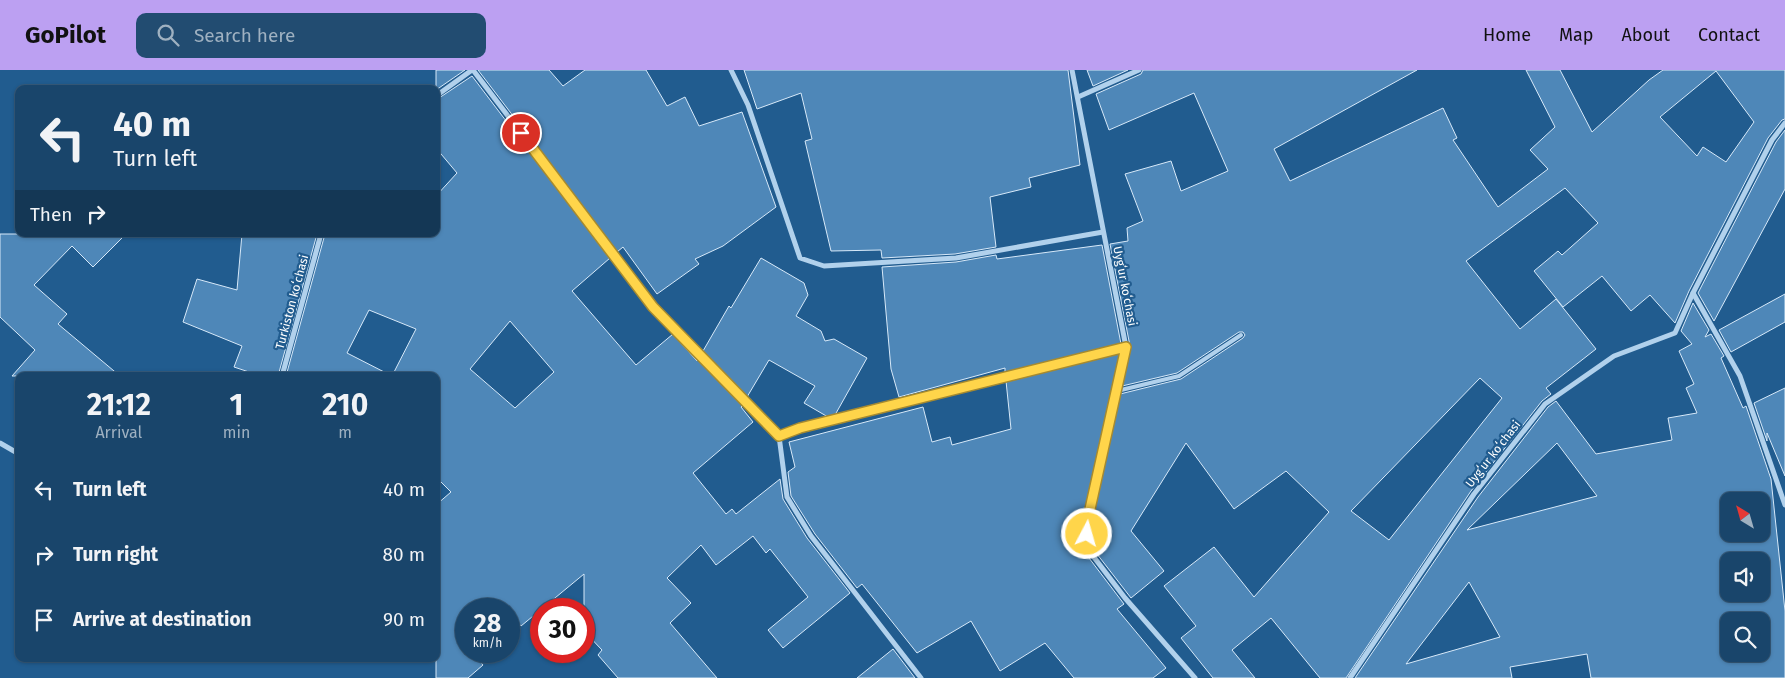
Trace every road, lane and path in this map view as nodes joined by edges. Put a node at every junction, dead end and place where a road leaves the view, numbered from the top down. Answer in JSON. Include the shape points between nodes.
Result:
{"nodes":[{"id":1,"x":473,"y":70,"type":"edge"},
{"id":2,"x":732,"y":70,"type":"edge"},
{"id":3,"x":1072,"y":70,"type":"edge"},
{"id":4,"x":1139,"y":70,"type":"edge"},
{"id":5,"x":440,"y":93,"type":"edge"},
{"id":6,"x":1078,"y":98,"type":"junction"},
{"id":7,"x":1785,"y":123,"type":"edge"},
{"id":8,"x":1103,"y":232,"type":"junction"},
{"id":9,"x":320,"y":237,"type":"edge"},
{"id":10,"x":1693,"y":292,"type":"junction"},
{"id":11,"x":1241,"y":335,"type":"dead end"},
{"id":12,"x":1126,"y":347,"type":"junction"},
{"id":13,"x":283,"y":372,"type":"edge"},
{"id":14,"x":1117,"y":390,"type":"junction"},
{"id":15,"x":779,"y":436,"type":"junction"},
{"id":16,"x":0,"y":443,"type":"edge"},
{"id":17,"x":15,"y":452,"type":"edge"},
{"id":18,"x":1785,"y":505,"type":"edge"},
{"id":19,"x":921,"y":678,"type":"edge"},
{"id":20,"x":1195,"y":678,"type":"edge"},
{"id":21,"x":1350,"y":678,"type":"edge"}],
"edges":[{"from":1,"to":5,"type":"street"},
{"from":1,"to":15,"type":"street","via":[[653,307]]},
{"from":2,"to":8,"type":"street","via":[[748,105],[800,258],[824,266],[956,258]]},
{"from":3,"to":6,"type":"street","name":"Uygʻur koʻchasi"},
{"from":4,"to":6,"type":"street"},
{"from":6,"to":8,"type":"street","name":"Uygʻur koʻchasi"},
{"from":7,"to":10,"type":"street","name":"Uygʻur koʻchasi","via":[[1772,140]]},
{"from":8,"to":12,"type":"street","name":"Uygʻur koʻchasi"},
{"from":9,"to":13,"type":"street","name":"Turkiston koʻchasi"},
{"from":10,"to":18,"type":"street","via":[[1740,376]]},
{"from":10,"to":21,"type":"street","name":"Uygʻur koʻchasi","via":[[1675,333],[1614,356],[1545,404],[1474,494]]},
{"from":11,"to":14,"type":"lane","via":[[1179,376]]},
{"from":12,"to":14,"type":"street","name":"Uygʻur koʻchasi"},
{"from":12,"to":15,"type":"street","via":[[800,428]]},
{"from":14,"to":20,"type":"street","name":"Uygʻur koʻchasi","via":[[1087,534],[1093,556]]},
{"from":15,"to":19,"type":"street","via":[[787,497],[811,536]]},
{"from":16,"to":17,"type":"street"}]}
